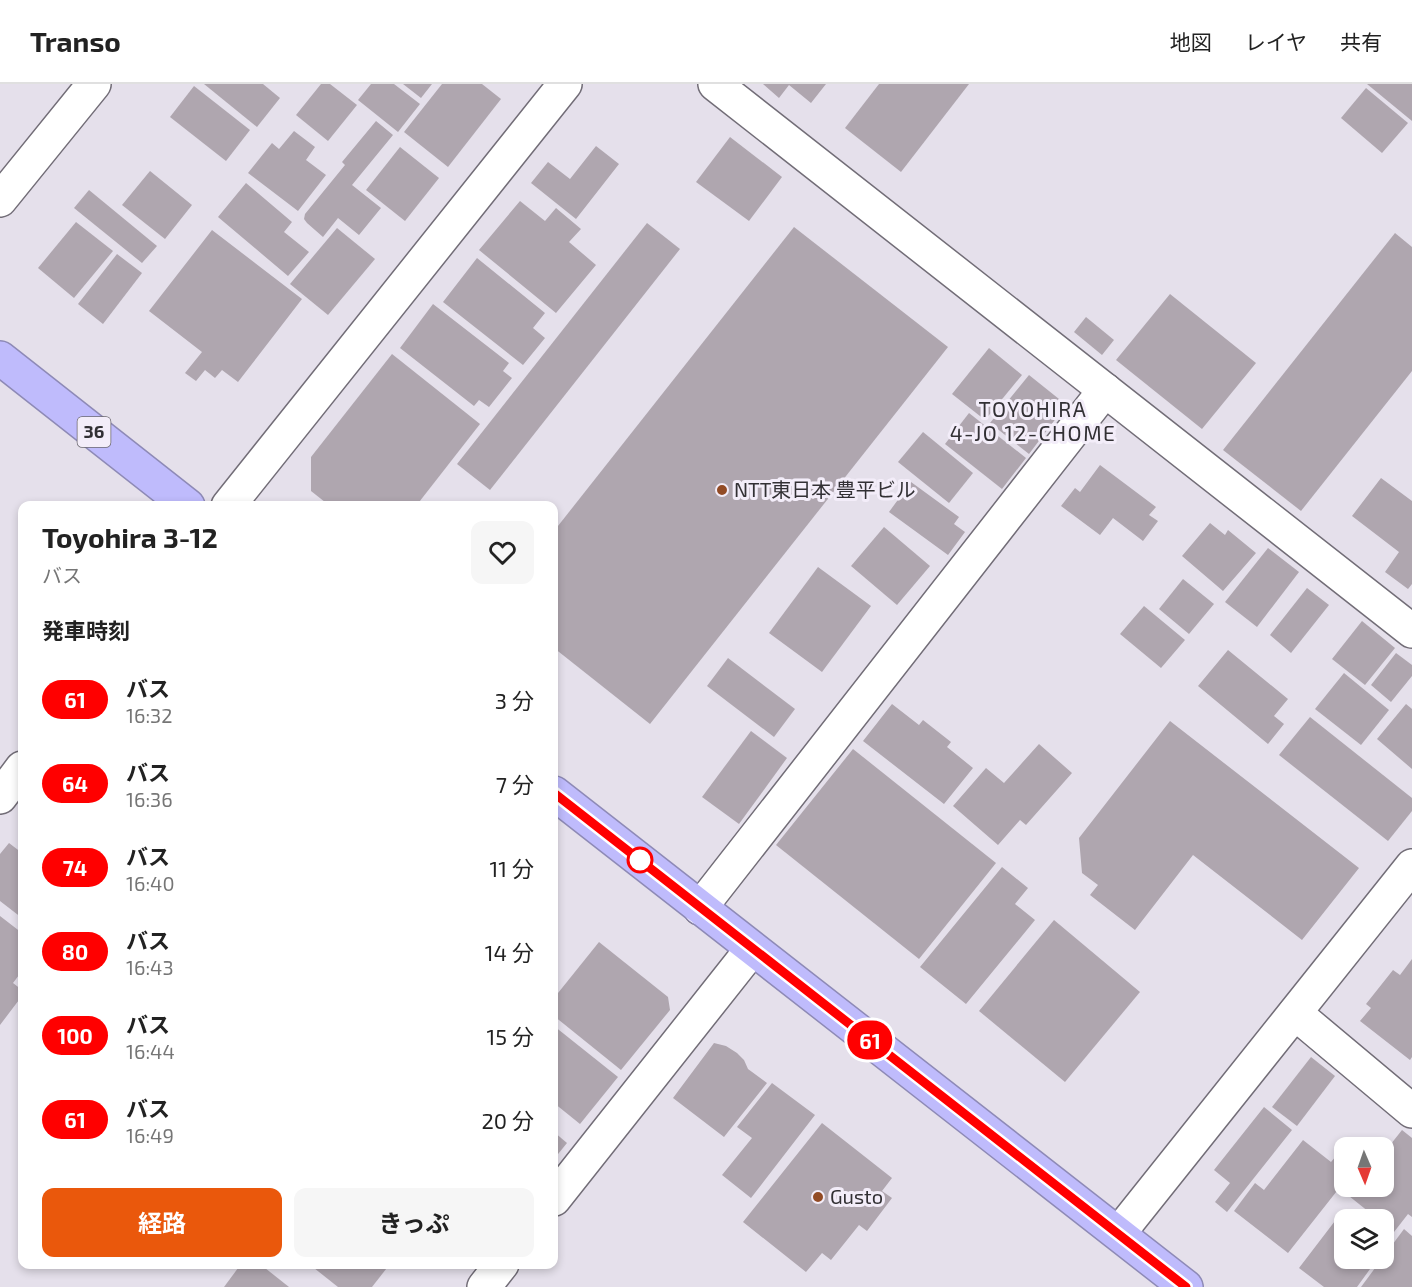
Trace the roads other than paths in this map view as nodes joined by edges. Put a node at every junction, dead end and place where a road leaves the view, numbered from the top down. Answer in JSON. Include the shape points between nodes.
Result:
{"nodes":[{"id":1,"x":94,"y":84,"type":"edge"},
{"id":2,"x":565,"y":84,"type":"edge"},
{"id":3,"x":715,"y":84,"type":"edge"},
{"id":4,"x":0,"y":200,"type":"edge"},
{"id":5,"x":0,"y":358,"type":"edge"},
{"id":6,"x":1105,"y":390,"type":"junction"},
{"id":7,"x":182,"y":501,"type":"edge"},
{"id":8,"x":232,"y":501,"type":"edge"},
{"id":9,"x":1412,"y":631,"type":"edge"},
{"id":10,"x":18,"y":773,"type":"edge"},
{"id":11,"x":558,"y":796,"type":"edge"},
{"id":12,"x":0,"y":797,"type":"edge"},
{"id":13,"x":1412,"y":866,"type":"edge"},
{"id":14,"x":700,"y":908,"type":"junction"},
{"id":15,"x":752,"y":949,"type":"junction"},
{"id":16,"x":1295,"y":1013,"type":"junction"},
{"id":17,"x":1412,"y":1111,"type":"edge"},
{"id":18,"x":558,"y":1194,"type":"edge"},
{"id":19,"x":1119,"y":1233,"type":"junction"},
{"id":20,"x":498,"y":1269,"type":"edge"},
{"id":21,"x":484,"y":1287,"type":"edge"},
{"id":22,"x":1186,"y":1287,"type":"edge"}],
"edges":[{"from":1,"to":4,"type":"street"},
{"from":2,"to":8,"type":"street"},
{"from":3,"to":6,"type":"street"},
{"from":5,"to":7,"type":"highway","number":"36"},
{"from":6,"to":9,"type":"street"},
{"from":6,"to":14,"type":"street"},
{"from":10,"to":12,"type":"street"},
{"from":11,"to":14,"type":"highway"},
{"from":13,"to":16,"type":"street"},
{"from":14,"to":15,"type":"highway"},
{"from":15,"to":18,"type":"street"},
{"from":15,"to":19,"type":"highway"},
{"from":16,"to":17,"type":"street"},
{"from":16,"to":19,"type":"street"},
{"from":19,"to":22,"type":"highway"},
{"from":20,"to":21,"type":"street"}]}
